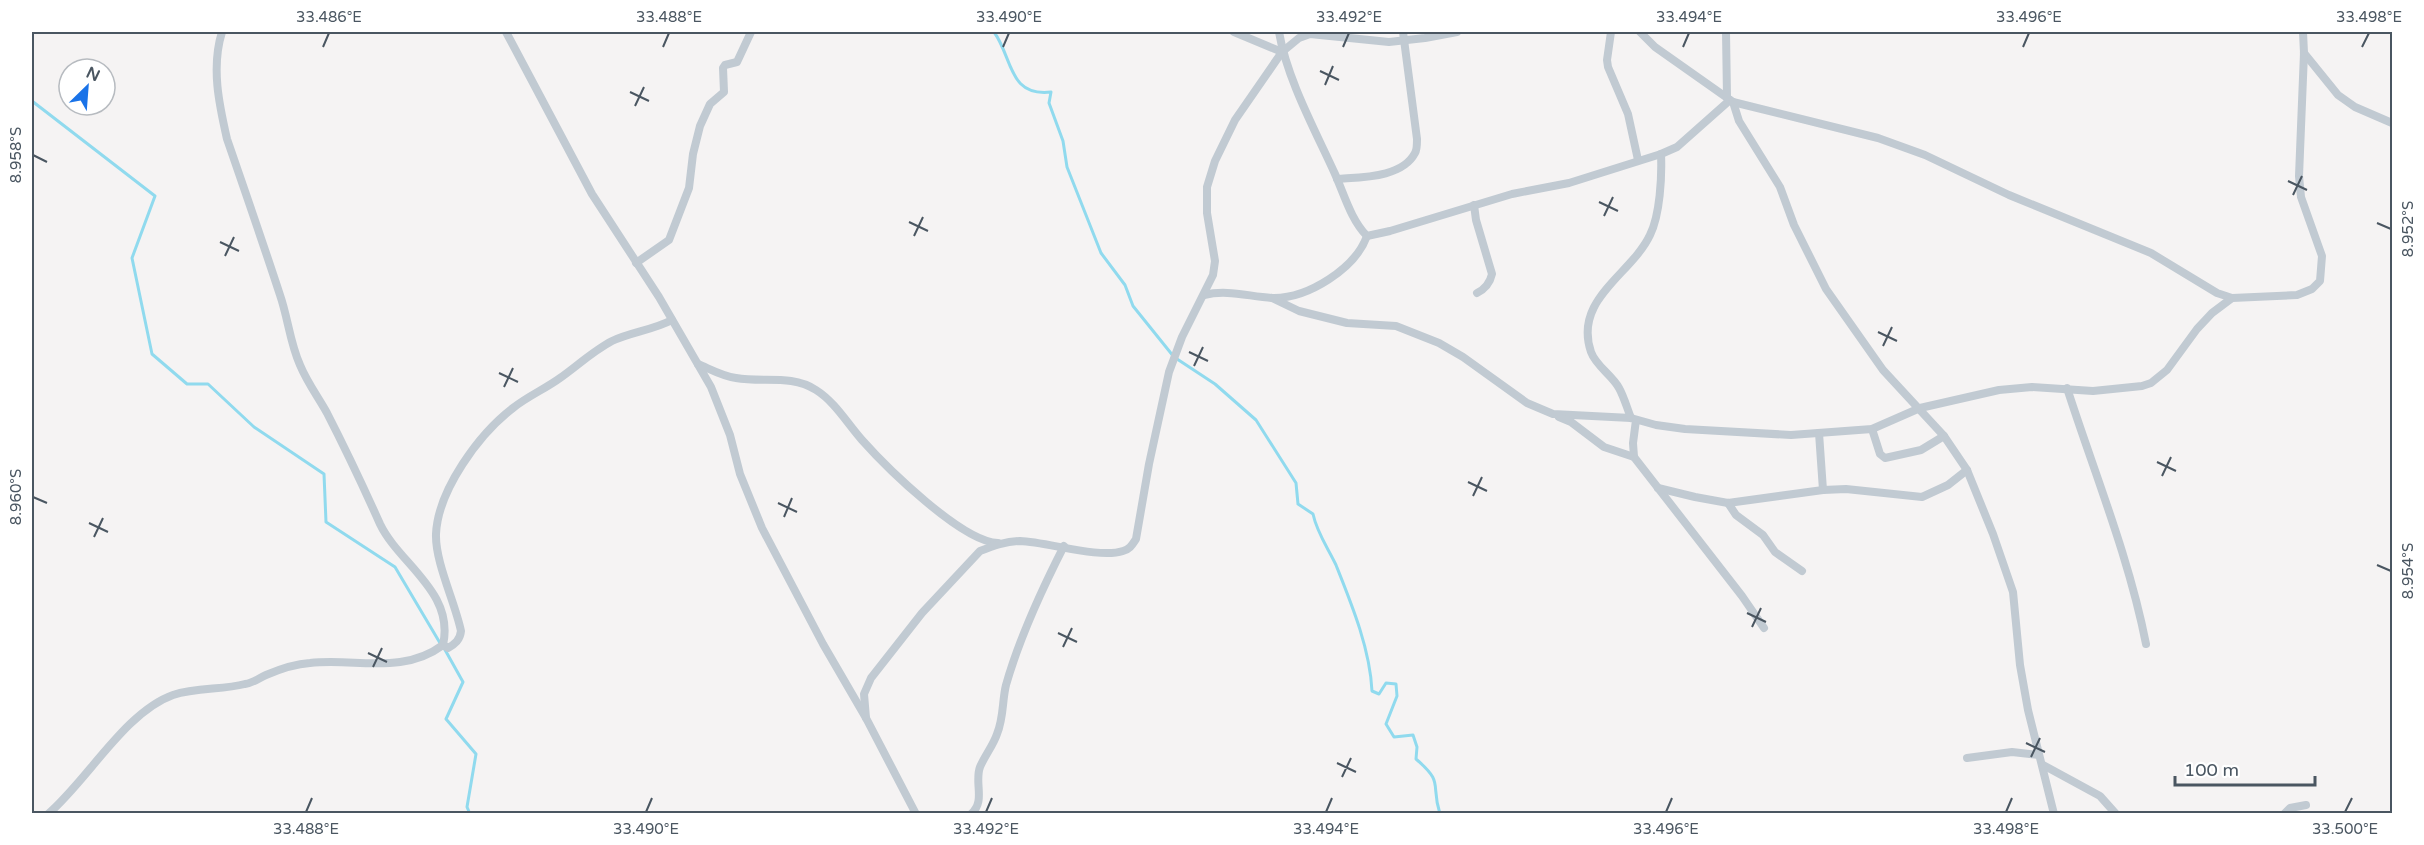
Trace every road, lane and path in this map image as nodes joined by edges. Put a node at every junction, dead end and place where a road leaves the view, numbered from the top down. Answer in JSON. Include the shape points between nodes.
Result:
{"nodes":[{"id":1,"x":222,"y":32,"type":"edge"},
{"id":2,"x":506,"y":32,"type":"edge"},
{"id":3,"x":751,"y":32,"type":"edge"},
{"id":4,"x":1234,"y":32,"type":"edge"},
{"id":5,"x":1279,"y":32,"type":"edge"},
{"id":6,"x":1456,"y":32,"type":"edge"},
{"id":7,"x":1611,"y":32,"type":"edge"},
{"id":8,"x":1640,"y":32,"type":"edge"},
{"id":9,"x":1726,"y":32,"type":"edge"},
{"id":10,"x":2303,"y":32,"type":"edge"},
{"id":11,"x":1311,"y":33,"type":"edge"},
{"id":12,"x":1404,"y":35,"type":"edge"},
{"id":13,"x":1282,"y":52,"type":"junction"},
{"id":14,"x":2304,"y":53,"type":"junction"},
{"id":15,"x":1730,"y":100,"type":"junction"},
{"id":16,"x":2392,"y":123,"type":"edge"},
{"id":17,"x":1660,"y":154,"type":"junction"},
{"id":18,"x":1638,"y":160,"type":"junction"},
{"id":19,"x":1337,"y":179,"type":"junction"},
{"id":20,"x":1474,"y":205,"type":"junction"},
{"id":21,"x":1366,"y":236,"type":"junction"},
{"id":22,"x":636,"y":262,"type":"junction"},
{"id":23,"x":1477,"y":293,"type":"dead end"},
{"id":24,"x":1204,"y":295,"type":"junction"},
{"id":25,"x":1272,"y":298,"type":"junction"},
{"id":26,"x":2232,"y":298,"type":"junction"},
{"id":27,"x":672,"y":320,"type":"junction"},
{"id":28,"x":698,"y":364,"type":"junction"},
{"id":29,"x":2067,"y":388,"type":"junction"},
{"id":30,"x":1920,"y":408,"type":"junction"},
{"id":31,"x":1553,"y":414,"type":"junction"},
{"id":32,"x":1634,"y":419,"type":"junction"},
{"id":33,"x":1872,"y":429,"type":"junction"},
{"id":34,"x":1819,"y":433,"type":"junction"},
{"id":35,"x":1944,"y":436,"type":"junction"},
{"id":36,"x":1634,"y":457,"type":"junction"},
{"id":37,"x":1967,"y":470,"type":"junction"},
{"id":38,"x":1658,"y":488,"type":"junction"},
{"id":39,"x":1823,"y":490,"type":"junction"},
{"id":40,"x":1728,"y":502,"type":"junction"},
{"id":41,"x":1005,"y":543,"type":"junction"},
{"id":42,"x":1064,"y":546,"type":"junction"},
{"id":43,"x":1802,"y":571,"type":"dead end"},
{"id":44,"x":1764,"y":628,"type":"dead end"},
{"id":45,"x":2145,"y":644,"type":"dead end"},
{"id":46,"x":443,"y":645,"type":"junction"},
{"id":47,"x":866,"y":718,"type":"junction"},
{"id":48,"x":2039,"y":755,"type":"junction"},
{"id":49,"x":1966,"y":758,"type":"dead end"},
{"id":50,"x":2043,"y":765,"type":"junction"},
{"id":51,"x":2306,"y":805,"type":"dead end"},
{"id":52,"x":48,"y":813,"type":"edge"},
{"id":53,"x":916,"y":813,"type":"edge"},
{"id":54,"x":972,"y":813,"type":"edge"},
{"id":55,"x":2054,"y":813,"type":"edge"},
{"id":56,"x":2116,"y":813,"type":"edge"},
{"id":57,"x":2284,"y":813,"type":"edge"}],
"edges":[{"from":1,"to":46,"type":"street","via":[[217,87],[225,131],[296,355],[365,486],[381,525],[432,593],[445,626]]},
{"from":2,"to":22,"type":"street","via":[[592,194]]},
{"from":3,"to":22,"type":"street","via":[[740,58],[723,68],[724,92],[710,104],[700,126],[689,188],[669,240]]},
{"from":4,"to":13,"type":"street"},
{"from":5,"to":13,"type":"street"},
{"from":6,"to":12,"type":"street","via":[[1425,38]]},
{"from":7,"to":18,"type":"street","via":[[1606,60],[1624,101]]},
{"from":8,"to":15,"type":"street"},
{"from":9,"to":15,"type":"street"},
{"from":10,"to":14,"type":"street"},
{"from":11,"to":12,"type":"street","via":[[1389,42]]},
{"from":11,"to":13,"type":"street"},
{"from":12,"to":19,"type":"street","via":[[1416,153],[1400,169]]},
{"from":13,"to":19,"type":"street"},
{"from":13,"to":24,"type":"street","via":[[1235,120],[1215,161],[1207,187],[1214,275]]},
{"from":14,"to":16,"type":"street","via":[[2338,95]]},
{"from":14,"to":26,"type":"street","via":[[2299,176],[2301,197],[2322,256],[2320,281],[2297,295]]},
{"from":15,"to":17,"type":"street","via":[[1677,147]]},
{"from":15,"to":26,"type":"street","via":[[1878,138],[1925,155],[2008,195],[2151,253]]},
{"from":15,"to":30,"type":"street","via":[[1780,187],[1826,289],[1883,370]]},
{"from":17,"to":18,"type":"street"},
{"from":17,"to":32,"type":"street","via":[[1660,185],[1652,233],[1599,298],[1588,324],[1592,353],[1619,387]]},
{"from":18,"to":20,"type":"street","via":[[1569,183]]},
{"from":19,"to":21,"type":"street"},
{"from":20,"to":21,"type":"street"},
{"from":20,"to":23,"type":"street","via":[[1492,274]]},
{"from":21,"to":25,"type":"street","via":[[1355,259],[1335,275],[1305,290]]},
{"from":22,"to":27,"type":"street"},
{"from":24,"to":25,"type":"street","via":[[1239,293]]},
{"from":24,"to":42,"type":"street","via":[[1169,372],[1136,539],[1121,552]]},
{"from":25,"to":31,"type":"street","via":[[1299,311],[1347,323],[1396,326],[1439,343],[1527,403]]},
{"from":26,"to":29,"type":"street","via":[[2212,313],[2179,356],[2151,383],[2119,390]]},
{"from":27,"to":28,"type":"street"},
{"from":27,"to":46,"type":"street","via":[[605,345],[515,406],[473,449],[450,487],[437,523],[438,549],[461,631],[453,645]]},
{"from":28,"to":41,"type":"street","via":[[738,379],[794,381],[818,391],[874,453],[928,503],[986,542]]},
{"from":28,"to":47,"type":"street","via":[[721,410],[762,528]]},
{"from":29,"to":30,"type":"street","via":[[1999,390]]},
{"from":29,"to":45,"type":"street","via":[[2116,536]]},
{"from":30,"to":33,"type":"street"},
{"from":30,"to":35,"type":"street"},
{"from":31,"to":32,"type":"street"},
{"from":31,"to":36,"type":"street","via":[[1571,422],[1604,447]]},
{"from":32,"to":34,"type":"street","via":[[1685,429]]},
{"from":32,"to":36,"type":"street"},
{"from":33,"to":34,"type":"street"},
{"from":33,"to":35,"type":"street","via":[[1885,458],[1921,450]]},
{"from":34,"to":39,"type":"street"},
{"from":35,"to":37,"type":"street"},
{"from":36,"to":38,"type":"street"},
{"from":37,"to":39,"type":"street","via":[[1948,485],[1922,497]]},
{"from":37,"to":48,"type":"street","via":[[2013,592],[2020,665]]},
{"from":38,"to":40,"type":"street"},
{"from":38,"to":44,"type":"street"},
{"from":39,"to":40,"type":"street"},
{"from":40,"to":43,"type":"street","via":[[1736,515],[1763,535],[1774,552]]},
{"from":41,"to":42,"type":"street"},
{"from":41,"to":47,"type":"street","via":[[980,552],[922,613],[867,685]]},
{"from":42,"to":54,"type":"street","via":[[1020,644],[1006,686],[1002,720],[979,772],[979,804]]},
{"from":46,"to":52,"type":"street","via":[[417,660],[367,664],[311,662],[249,684],[172,695],[144,712]]},
{"from":47,"to":53,"type":"street"},
{"from":48,"to":49,"type":"street","via":[[2005,752]]},
{"from":48,"to":50,"type":"street"},
{"from":50,"to":55,"type":"street"},
{"from":50,"to":56,"type":"street","via":[[2100,796]]},
{"from":51,"to":57,"type":"street"}]}
